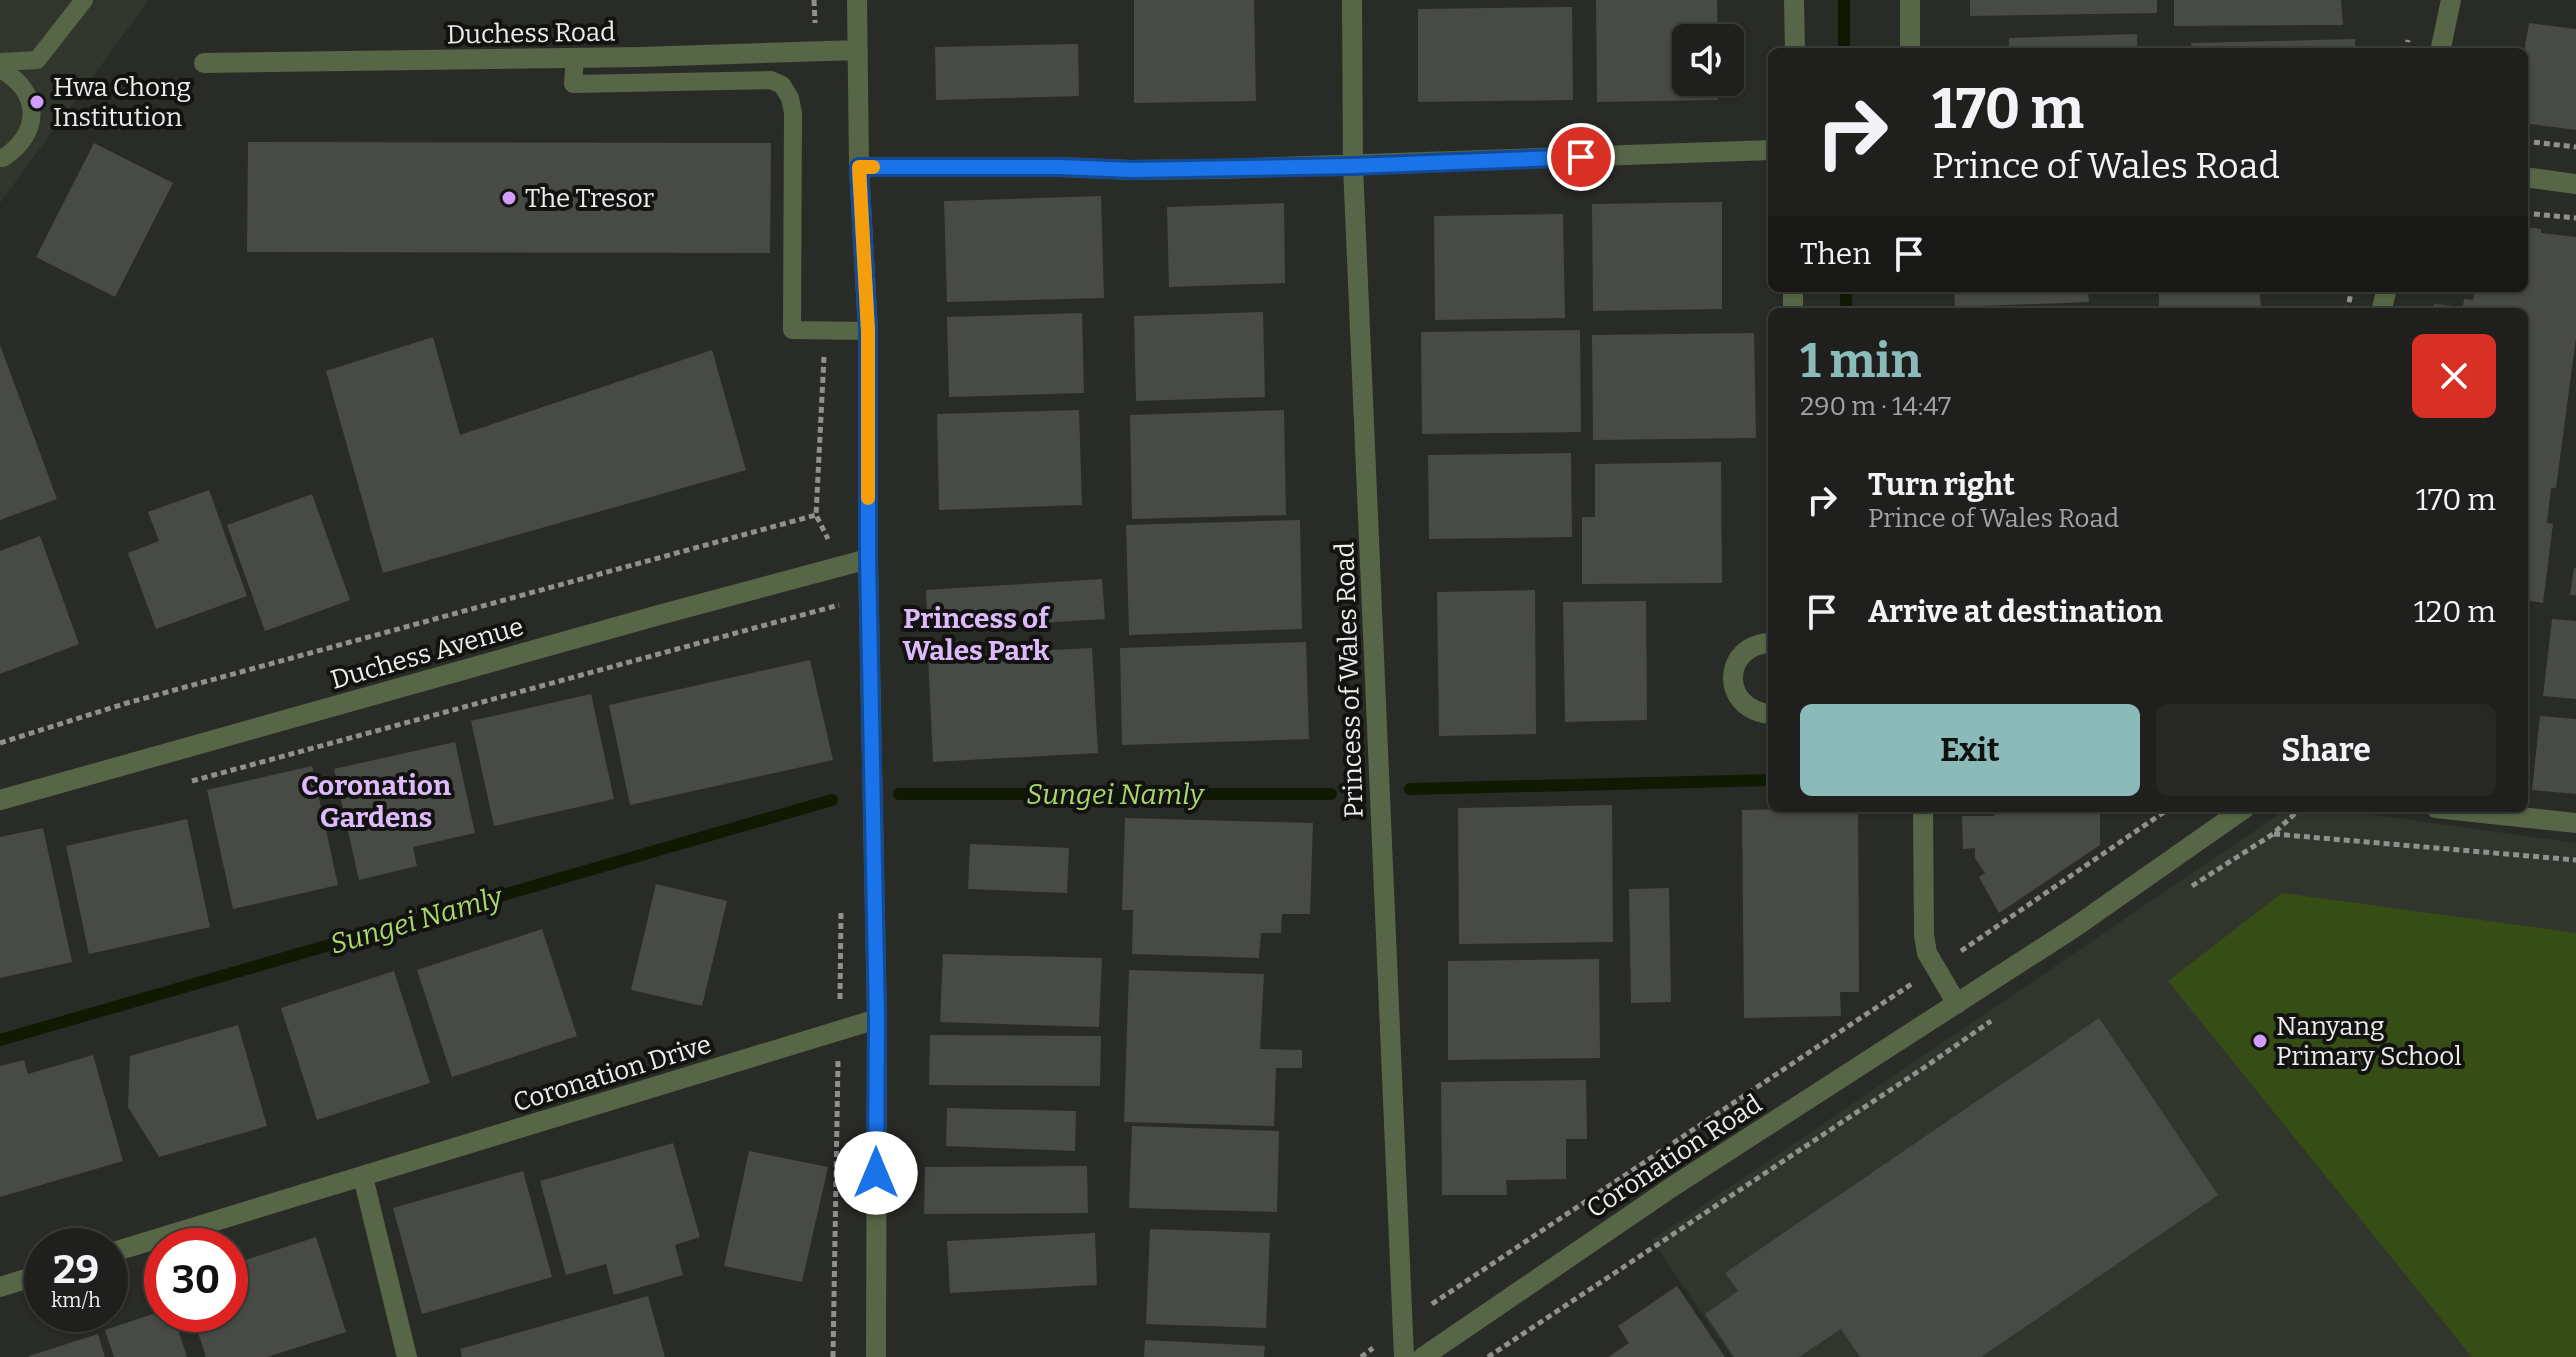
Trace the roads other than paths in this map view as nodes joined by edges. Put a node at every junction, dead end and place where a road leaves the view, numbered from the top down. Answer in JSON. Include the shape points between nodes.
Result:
{"nodes":[{"id":1,"x":84,"y":0,"type":"edge"},
{"id":2,"x":857,"y":0,"type":"edge"},
{"id":3,"x":1352,"y":0,"type":"edge"},
{"id":4,"x":1794,"y":0,"type":"edge"},
{"id":5,"x":1910,"y":0,"type":"edge"},
{"id":6,"x":2451,"y":0,"type":"edge"},
{"id":7,"x":1795,"y":48,"type":"edge"},
{"id":8,"x":1910,"y":48,"type":"edge"},
{"id":9,"x":2441,"y":48,"type":"edge"},
{"id":10,"x":858,"y":50,"type":"junction"},
{"id":11,"x":575,"y":58,"type":"junction"},
{"id":12,"x":0,"y":62,"type":"edge"},
{"id":13,"x":204,"y":63,"type":"dead end"},
{"id":14,"x":0,"y":69,"type":"edge"},
{"id":15,"x":1768,"y":150,"type":"edge"},
{"id":16,"x":3,"y":158,"type":"dead end"},
{"id":17,"x":1353,"y":166,"type":"junction"},
{"id":18,"x":859,"y":167,"type":"junction"},
{"id":19,"x":2528,"y":178,"type":"edge"},
{"id":20,"x":2576,"y":184,"type":"edge"},
{"id":21,"x":868,"y":331,"type":"junction"},
{"id":22,"x":868,"y":559,"type":"junction"},
{"id":23,"x":1768,"y":643,"type":"edge"},
{"id":24,"x":1768,"y":713,"type":"edge"},
{"id":25,"x":0,"y":800,"type":"edge"},
{"id":26,"x":1923,"y":812,"type":"edge"},
{"id":27,"x":2239,"y":812,"type":"edge"},
{"id":28,"x":2473,"y":812,"type":"edge"},
{"id":29,"x":2576,"y":823,"type":"edge"},
{"id":30,"x":1957,"y":1004,"type":"junction"},
{"id":31,"x":877,"y":1019,"type":"junction"},
{"id":32,"x":363,"y":1177,"type":"junction"},
{"id":33,"x":128,"y":1248,"type":"edge"},
{"id":34,"x":24,"y":1280,"type":"edge"},
{"id":35,"x":0,"y":1287,"type":"edge"},
{"id":36,"x":407,"y":1357,"type":"edge"},
{"id":37,"x":876,"y":1357,"type":"edge"},
{"id":38,"x":1404,"y":1357,"type":"edge"},
{"id":39,"x":1423,"y":1357,"type":"edge"}],
"edges":[{"from":1,"to":12,"type":"lane","via":[[37,60]]},
{"from":2,"to":10,"type":"street"},
{"from":3,"to":17,"type":"street","name":"Princess of Wales Road"},
{"from":4,"to":7,"type":"street"},
{"from":5,"to":8,"type":"street"},
{"from":6,"to":9,"type":"street"},
{"from":10,"to":11,"type":"street","name":"Duchess Road"},
{"from":10,"to":18,"type":"street"},
{"from":11,"to":13,"type":"street","name":"Duchess Road"},
{"from":11,"to":21,"type":"lane","via":[[573,84],[771,80],[782,85],[790,98],[794,131],[792,330]]},
{"from":14,"to":16,"type":"lane","via":[[17,79],[31,106],[26,137]]},
{"from":15,"to":17,"type":"street"},
{"from":17,"to":18,"type":"street"},
{"from":17,"to":38,"type":"street","name":"Princess of Wales Road"},
{"from":18,"to":21,"type":"street"},
{"from":19,"to":20,"type":"street"},
{"from":21,"to":22,"type":"street"},
{"from":22,"to":25,"type":"street","name":"Duchess Avenue"},
{"from":22,"to":31,"type":"street"},
{"from":23,"to":24,"type":"street","via":[[1741,655],[1732,679],[1742,703]]},
{"from":26,"to":30,"type":"street","via":[[1927,953]]},
{"from":27,"to":30,"type":"street","name":"Coronation Road"},
{"from":28,"to":29,"type":"street"},
{"from":30,"to":39,"type":"street","name":"Coronation Road","via":[[1672,1187]]},
{"from":31,"to":32,"type":"street","name":"Coronation Drive"},
{"from":31,"to":37,"type":"street"},
{"from":32,"to":33,"type":"street","name":"Coronation Drive"},
{"from":32,"to":36,"type":"street"},
{"from":34,"to":35,"type":"street"}]}
